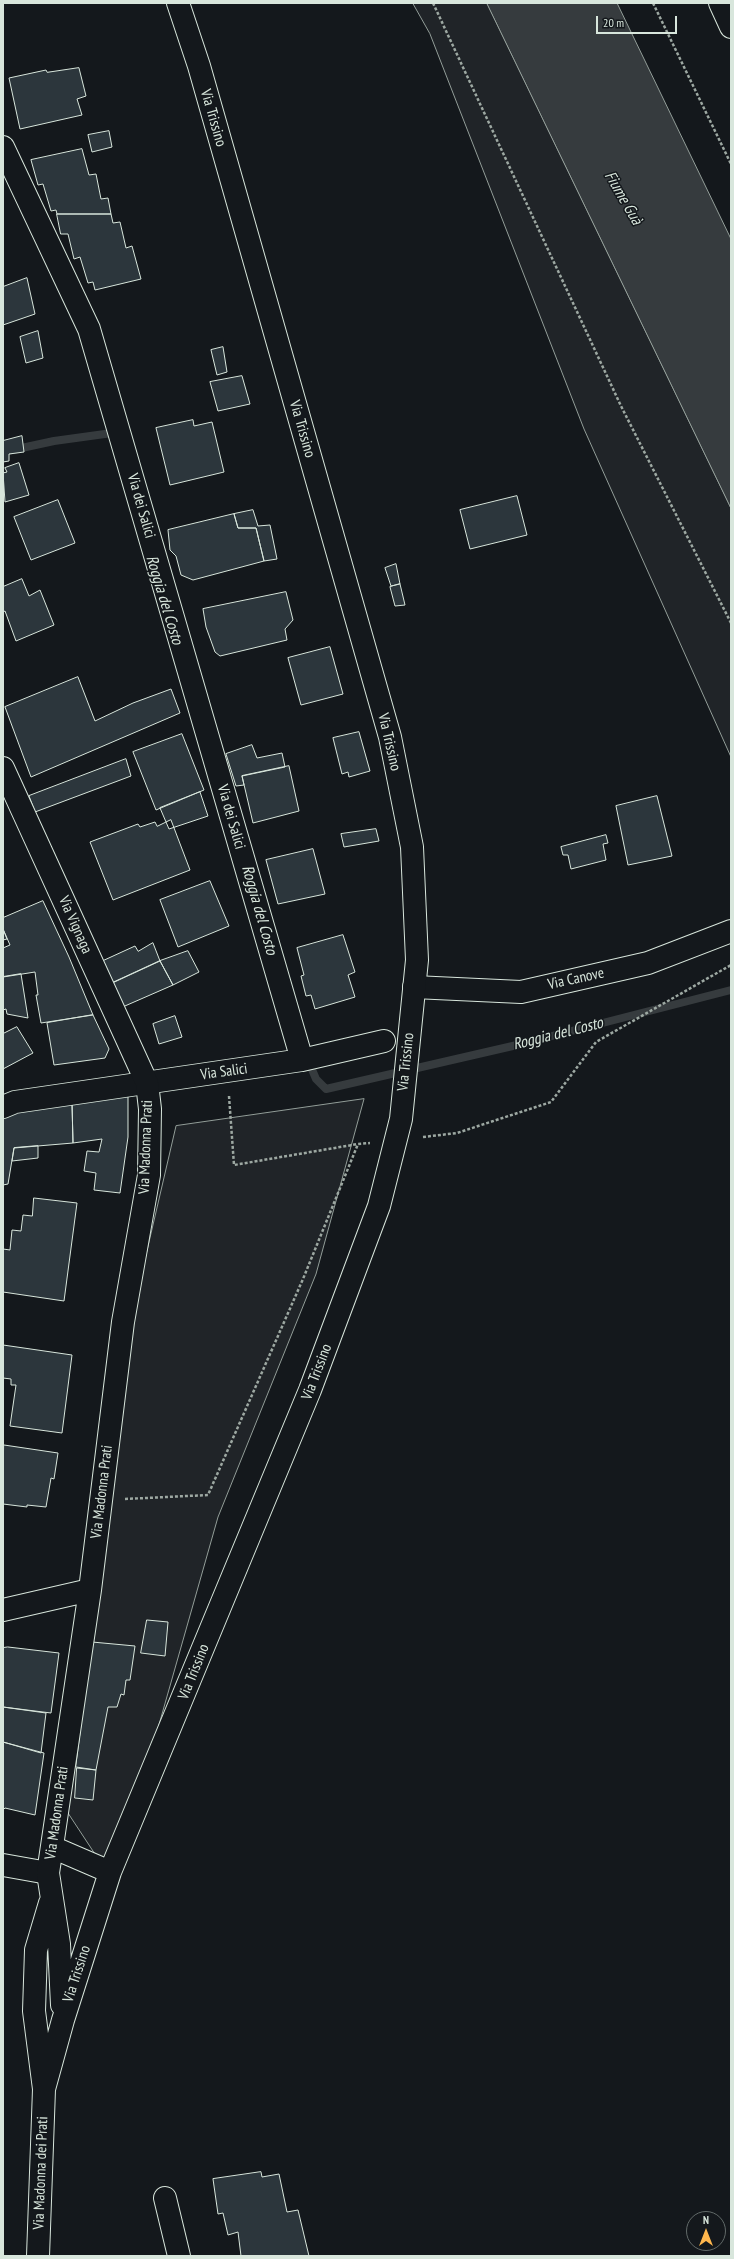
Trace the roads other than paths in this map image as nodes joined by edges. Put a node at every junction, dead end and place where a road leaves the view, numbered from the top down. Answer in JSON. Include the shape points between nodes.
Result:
{"nodes":[{"id":1,"x":178,"y":3,"type":"edge"},
{"id":2,"x":720,"y":3,"type":"edge"},
{"id":3,"x":731,"y":27,"type":"edge"},
{"id":4,"x":3,"y":147,"type":"edge"},
{"id":5,"x":3,"y":768,"type":"edge"},
{"id":6,"x":731,"y":932,"type":"edge"},
{"id":7,"x":414,"y":987,"type":"junction"},
{"id":8,"x":384,"y":1041,"type":"dead end"},
{"id":9,"x":302,"y":1060,"type":"junction"},
{"id":10,"x":146,"y":1083,"type":"junction"},
{"id":11,"x":3,"y":1108,"type":"edge"},
{"id":12,"x":90,"y":1590,"type":"junction"},
{"id":13,"x":3,"y":1610,"type":"edge"},
{"id":14,"x":52,"y":1847,"type":"junction"},
{"id":15,"x":3,"y":1865,"type":"edge"},
{"id":16,"x":110,"y":1872,"type":"junction"},
{"id":17,"x":48,"y":1873,"type":"junction"},
{"id":18,"x":51,"y":1900,"type":"junction"},
{"id":19,"x":63,"y":2020,"type":"junction"},
{"id":20,"x":44,"y":2089,"type":"junction"},
{"id":21,"x":166,"y":2198,"type":"dead end"},
{"id":22,"x":38,"y":2256,"type":"edge"},
{"id":23,"x":179,"y":2256,"type":"edge"}],
"edges":[{"from":1,"to":7,"type":"street","name":"Via Trissino","via":[[199,66],[390,737],[412,847],[417,960]]},
{"from":2,"to":3,"type":"street"},
{"from":4,"to":9,"type":"street","name":"Via dei Salici","via":[[89,329]]},
{"from":5,"to":10,"type":"street","name":"Via Vignaga"},
{"from":6,"to":7,"type":"street","name":"Via Canove","via":[[648,963],[520,992]]},
{"from":7,"to":16,"type":"street","name":"Via Trissino","via":[[401,1119],[379,1206],[310,1390]]},
{"from":8,"to":9,"type":"street","name":"Via Salici"},
{"from":9,"to":10,"type":"street","name":"Via Salici"},
{"from":10,"to":11,"type":"street","name":"Via Salici","via":[[15,1102]]},
{"from":10,"to":12,"type":"street","name":"Via Madonna Prati","via":[[150,1109],[149,1175],[124,1322]]},
{"from":12,"to":13,"type":"street"},
{"from":12,"to":14,"type":"street","name":"Via Madonna Prati"},
{"from":14,"to":16,"type":"street"},
{"from":14,"to":17,"type":"street","name":"Via Madonna Prati"},
{"from":15,"to":17,"type":"street"},
{"from":16,"to":19,"type":"street","name":"Via Trissino"},
{"from":17,"to":18,"type":"street","name":"Via Madonna Prati"},
{"from":18,"to":19,"type":"street","name":"Via Madonna Prati","via":[[59,1944]]},
{"from":18,"to":20,"type":"street","via":[[36,1950],[35,1972],[34,2011]]},
{"from":19,"to":20,"type":"street","name":"Via Trissino"},
{"from":20,"to":22,"type":"street","name":"Via Madonna dei Prati"},
{"from":21,"to":23,"type":"street"}]}
